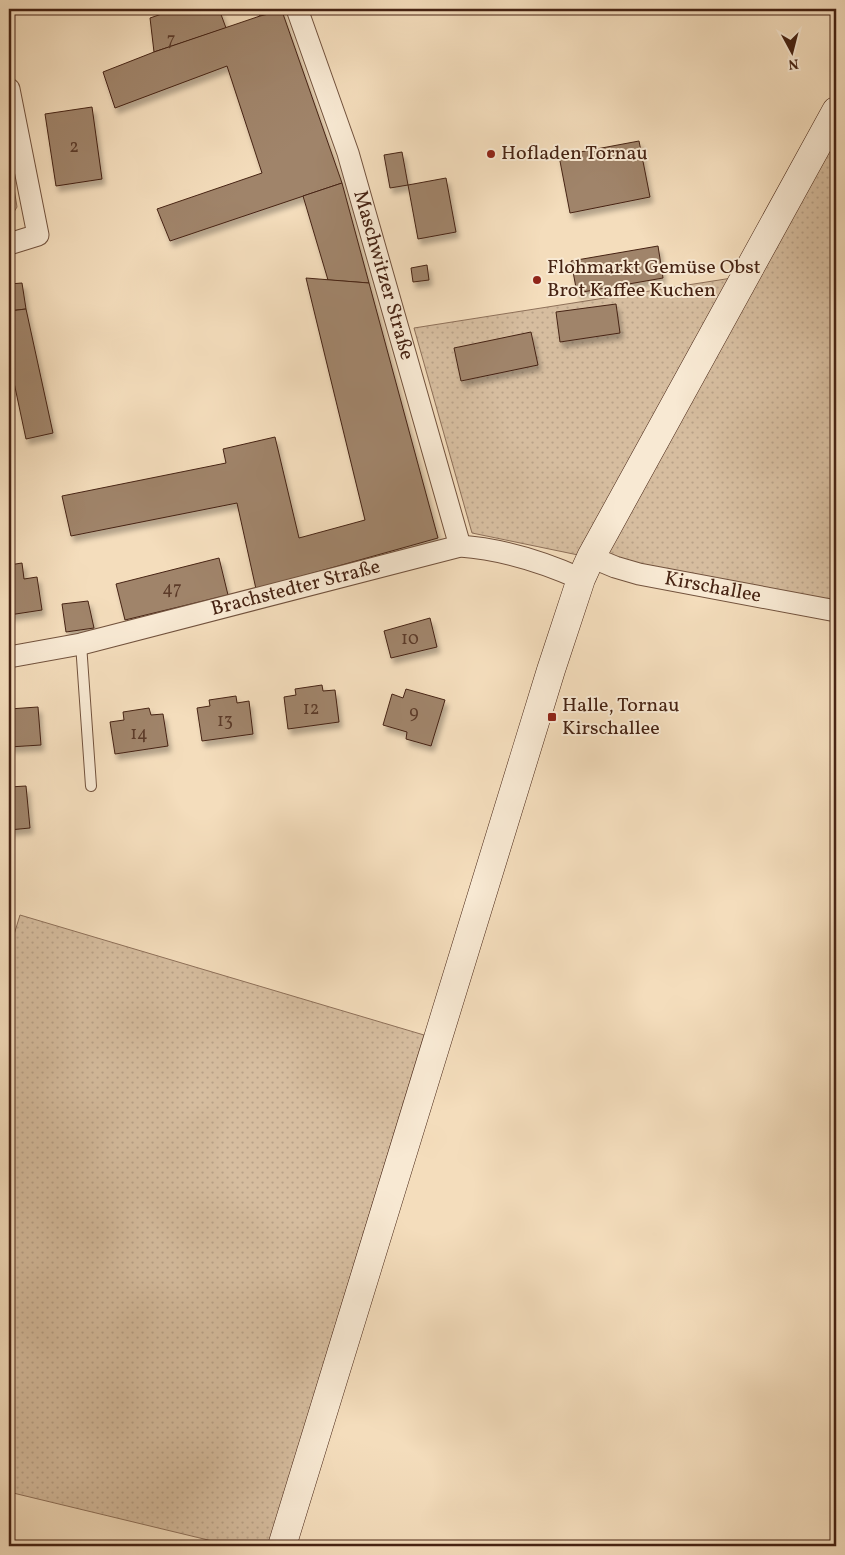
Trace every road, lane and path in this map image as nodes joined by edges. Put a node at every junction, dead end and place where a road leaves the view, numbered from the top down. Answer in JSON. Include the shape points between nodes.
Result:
{"nodes":[{"id":1,"x":297,"y":9,"type":"edge"},
{"id":2,"x":9,"y":89,"type":"edge"},
{"id":3,"x":836,"y":111,"type":"edge"},
{"id":4,"x":9,"y":244,"type":"edge"},
{"id":5,"x":460,"y":546,"type":"junction"},
{"id":6,"x":586,"y":568,"type":"junction"},
{"id":7,"x":836,"y":611,"type":"edge"},
{"id":8,"x":81,"y":644,"type":"junction"},
{"id":9,"x":9,"y":657,"type":"edge"},
{"id":10,"x":91,"y":786,"type":"dead end"},
{"id":11,"x":282,"y":1546,"type":"edge"}],
"edges":[{"from":1,"to":5,"type":"street","name":"Maschwitzer Straße","via":[[348,154]]},
{"from":2,"to":4,"type":"street","via":[[38,235]]},
{"from":3,"to":6,"type":"main road"},
{"from":5,"to":6,"type":"street","name":"Brachstedter Straße","via":[[480,547],[559,569]]},
{"from":5,"to":8,"type":"street","name":"Brachstedter Straße"},
{"from":6,"to":7,"type":"street","name":"Kirschallee","via":[[615,567]]},
{"from":6,"to":11,"type":"main road","via":[[550,670]]},
{"from":8,"to":9,"type":"street","name":"Brachstedter Straße"},
{"from":8,"to":10,"type":"lane"}]}
